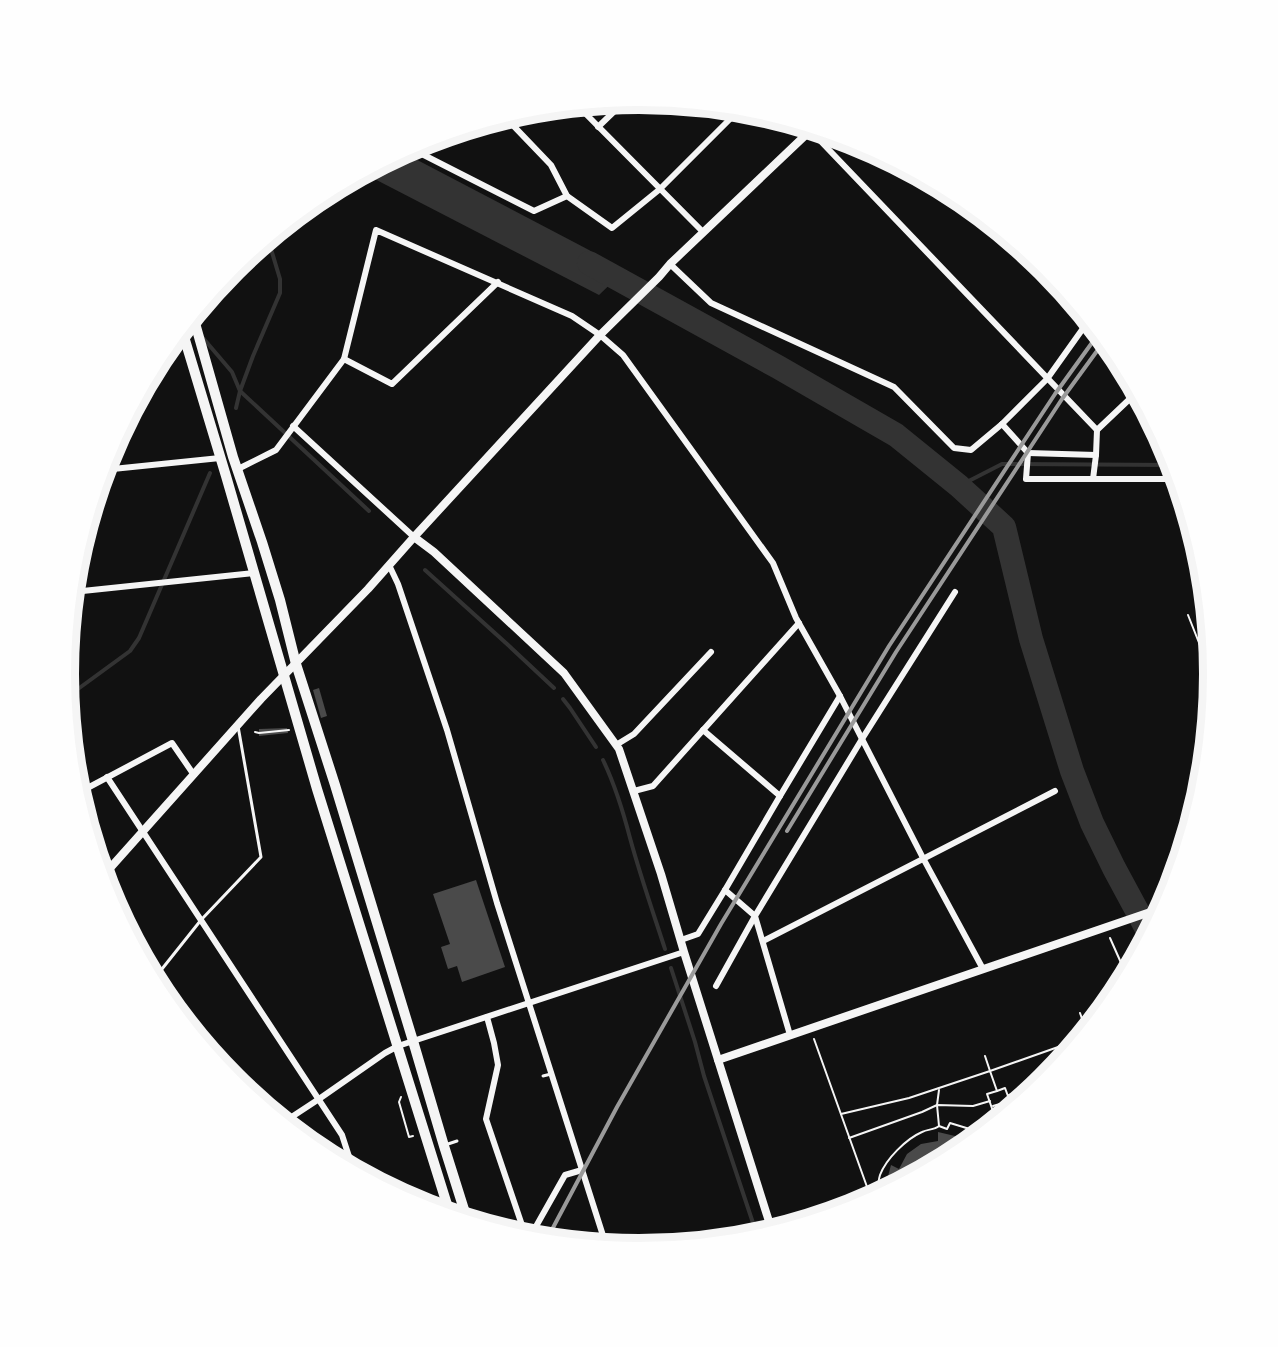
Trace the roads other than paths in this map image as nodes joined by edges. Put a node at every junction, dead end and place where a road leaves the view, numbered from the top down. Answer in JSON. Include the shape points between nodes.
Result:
{"nodes":[{"id":1,"x":615,"y":111,"type":"edge"},
{"id":2,"x":584,"y":112,"type":"edge"},
{"id":3,"x":732,"y":117,"type":"edge"},
{"id":4,"x":512,"y":124,"type":"edge"},
{"id":5,"x":598,"y":127,"type":"junction"},
{"id":6,"x":806,"y":135,"type":"edge"},
{"id":7,"x":819,"y":139,"type":"edge"},
{"id":8,"x":420,"y":153,"type":"edge"},
{"id":9,"x":660,"y":189,"type":"junction"},
{"id":10,"x":567,"y":196,"type":"junction"},
{"id":11,"x":704,"y":232,"type":"junction"},
{"id":12,"x":670,"y":264,"type":"junction"},
{"id":13,"x":498,"y":282,"type":"junction"},
{"id":14,"x":196,"y":325,"type":"edge"},
{"id":15,"x":1084,"y":327,"type":"edge"},
{"id":16,"x":600,"y":335,"type":"junction"},
{"id":17,"x":185,"y":339,"type":"edge"},
{"id":18,"x":187,"y":345,"type":"junction"},
{"id":19,"x":181,"y":346,"type":"edge"},
{"id":20,"x":345,"y":359,"type":"junction"},
{"id":21,"x":1047,"y":379,"type":"junction"},
{"id":22,"x":1130,"y":398,"type":"edge"},
{"id":23,"x":1002,"y":424,"type":"junction"},
{"id":24,"x":293,"y":426,"type":"junction"},
{"id":25,"x":1097,"y":430,"type":"junction"},
{"id":26,"x":1028,"y":453,"type":"junction"},
{"id":27,"x":1096,"y":455,"type":"junction"},
{"id":28,"x":220,"y":458,"type":"junction"},
{"id":29,"x":114,"y":469,"type":"edge"},
{"id":30,"x":238,"y":469,"type":"junction"},
{"id":31,"x":1093,"y":478,"type":"junction"},
{"id":32,"x":1168,"y":479,"type":"edge"},
{"id":33,"x":414,"y":537,"type":"junction"},
{"id":34,"x":389,"y":565,"type":"junction"},
{"id":35,"x":254,"y":573,"type":"junction"},
{"id":36,"x":81,"y":591,"type":"edge"},
{"id":37,"x":955,"y":592,"type":"dead end"},
{"id":38,"x":799,"y":623,"type":"junction"},
{"id":39,"x":711,"y":652,"type":"dead end"},
{"id":40,"x":296,"y":664,"type":"junction"},
{"id":41,"x":284,"y":675,"type":"junction"},
{"id":42,"x":840,"y":696,"type":"junction"},
{"id":43,"x":238,"y":724,"type":"junction"},
{"id":44,"x":703,"y":730,"type":"junction"},
{"id":45,"x":862,"y":740,"type":"junction"},
{"id":46,"x":616,"y":745,"type":"junction"},
{"id":47,"x":194,"y":775,"type":"junction"},
{"id":48,"x":107,"y":777,"type":"junction"},
{"id":49,"x":87,"y":788,"type":"edge"},
{"id":50,"x":634,"y":791,"type":"junction"},
{"id":51,"x":1055,"y":791,"type":"dead end"},
{"id":52,"x":780,"y":796,"type":"junction"},
{"id":53,"x":143,"y":832,"type":"junction"},
{"id":54,"x":923,"y":858,"type":"junction"},
{"id":55,"x":110,"y":868,"type":"edge"},
{"id":56,"x":725,"y":890,"type":"junction"},
{"id":57,"x":1150,"y":912,"type":"edge"},
{"id":58,"x":756,"y":916,"type":"junction"},
{"id":59,"x":201,"y":920,"type":"junction"},
{"id":60,"x":681,"y":940,"type":"junction"},
{"id":61,"x":762,"y":940,"type":"junction"},
{"id":62,"x":684,"y":952,"type":"junction"},
{"id":63,"x":983,"y":969,"type":"junction"},
{"id":64,"x":160,"y":971,"type":"edge"},
{"id":65,"x":716,"y":986,"type":"dead end"},
{"id":66,"x":528,"y":1004,"type":"junction"},
{"id":67,"x":487,"y":1017,"type":"junction"},
{"id":68,"x":790,"y":1035,"type":"junction"},
{"id":69,"x":414,"y":1041,"type":"junction"},
{"id":70,"x":398,"y":1046,"type":"junction"},
{"id":71,"x":718,"y":1060,"type":"junction"},
{"id":72,"x":551,"y":1074,"type":"junction"},
{"id":73,"x":543,"y":1076,"type":"dead end"},
{"id":74,"x":319,"y":1099,"type":"junction"},
{"id":75,"x":291,"y":1117,"type":"edge"},
{"id":76,"x":457,"y":1141,"type":"dead end"},
{"id":77,"x":444,"y":1146,"type":"junction"},
{"id":78,"x":349,"y":1157,"type":"edge"},
{"id":79,"x":582,"y":1170,"type":"junction"},
{"id":80,"x":447,"y":1204,"type":"edge"},
{"id":81,"x":464,"y":1210,"type":"edge"},
{"id":82,"x":769,"y":1222,"type":"edge"},
{"id":83,"x":524,"y":1226,"type":"edge"},
{"id":84,"x":534,"y":1228,"type":"edge"},
{"id":85,"x":603,"y":1236,"type":"edge"}],
"edges":[{"from":1,"to":5,"type":"street"},
{"from":2,"to":5,"type":"street"},
{"from":3,"to":9,"type":"street"},
{"from":4,"to":10,"type":"street","via":[[551,165]]},
{"from":5,"to":9,"type":"street"},
{"from":6,"to":11,"type":"street"},
{"from":7,"to":21,"type":"street"},
{"from":8,"to":10,"type":"street","via":[[534,211]]},
{"from":9,"to":10,"type":"street","via":[[612,228]]},
{"from":9,"to":11,"type":"street"},
{"from":11,"to":12,"type":"street"},
{"from":12,"to":16,"type":"street"},
{"from":12,"to":23,"type":"street","via":[[711,303],[894,387],[954,448],[971,450]]},
{"from":13,"to":16,"type":"street","via":[[572,316]]},
{"from":13,"to":20,"type":"street","via":[[392,384]]},
{"from":13,"to":20,"type":"street","via":[[376,230]]},
{"from":14,"to":30,"type":"highway"},
{"from":15,"to":21,"type":"street"},
{"from":16,"to":33,"type":"street"},
{"from":16,"to":38,"type":"street","via":[[623,355],[773,564]]},
{"from":17,"to":18,"type":"highway"},
{"from":18,"to":19,"type":"street"},
{"from":18,"to":28,"type":"highway"},
{"from":20,"to":24,"type":"street"},
{"from":21,"to":23,"type":"street"},
{"from":21,"to":25,"type":"street"},
{"from":22,"to":25,"type":"street"},
{"from":23,"to":26,"type":"street"},
{"from":24,"to":30,"type":"street","via":[[276,450]]},
{"from":24,"to":33,"type":"street"},
{"from":25,"to":27,"type":"street"},
{"from":26,"to":27,"type":"street"},
{"from":26,"to":31,"type":"street","via":[[1026,479]]},
{"from":27,"to":31,"type":"street"},
{"from":28,"to":29,"type":"street"},
{"from":28,"to":35,"type":"highway"},
{"from":30,"to":40,"type":"highway"},
{"from":31,"to":32,"type":"street"},
{"from":33,"to":34,"type":"street"},
{"from":33,"to":46,"type":"street","via":[[564,673]]},
{"from":34,"to":40,"type":"street"},
{"from":34,"to":66,"type":"street","via":[[447,730]]},
{"from":35,"to":36,"type":"street"},
{"from":35,"to":41,"type":"highway"},
{"from":37,"to":45,"type":"street"},
{"from":38,"to":42,"type":"street"},
{"from":38,"to":44,"type":"street"},
{"from":39,"to":46,"type":"street","via":[[634,734]]},
{"from":40,"to":41,"type":"street"},
{"from":40,"to":69,"type":"highway"},
{"from":41,"to":43,"type":"street"},
{"from":41,"to":70,"type":"highway"},
{"from":42,"to":45,"type":"street"},
{"from":42,"to":52,"type":"street"},
{"from":43,"to":47,"type":"street"},
{"from":43,"to":59,"type":"lane","via":[[261,857]]},
{"from":44,"to":50,"type":"street","via":[[653,786]]},
{"from":44,"to":52,"type":"street"},
{"from":45,"to":54,"type":"street"},
{"from":45,"to":58,"type":"street"},
{"from":46,"to":50,"type":"street"},
{"from":47,"to":48,"type":"street","via":[[172,743]]},
{"from":47,"to":53,"type":"street"},
{"from":48,"to":49,"type":"street"},
{"from":48,"to":53,"type":"street"},
{"from":50,"to":60,"type":"street"},
{"from":51,"to":54,"type":"street"},
{"from":52,"to":56,"type":"street"},
{"from":53,"to":55,"type":"street"},
{"from":53,"to":59,"type":"street"},
{"from":54,"to":61,"type":"street"},
{"from":54,"to":63,"type":"street"},
{"from":56,"to":58,"type":"street"},
{"from":56,"to":60,"type":"street","via":[[698,934]]},
{"from":57,"to":63,"type":"street"},
{"from":58,"to":61,"type":"street"},
{"from":58,"to":65,"type":"street"},
{"from":59,"to":64,"type":"lane"},
{"from":59,"to":74,"type":"street"},
{"from":60,"to":62,"type":"street"},
{"from":61,"to":68,"type":"street"},
{"from":62,"to":66,"type":"street"},
{"from":62,"to":71,"type":"street"},
{"from":63,"to":68,"type":"street"},
{"from":66,"to":67,"type":"street"},
{"from":66,"to":72,"type":"street"},
{"from":67,"to":69,"type":"street"},
{"from":67,"to":83,"type":"street","via":[[498,1065],[486,1119]]},
{"from":68,"to":71,"type":"street"},
{"from":69,"to":70,"type":"street"},
{"from":69,"to":77,"type":"highway"},
{"from":70,"to":74,"type":"street"},
{"from":70,"to":80,"type":"highway"},
{"from":71,"to":82,"type":"street"},
{"from":72,"to":73,"type":"lane"},
{"from":72,"to":79,"type":"street"},
{"from":74,"to":75,"type":"street"},
{"from":74,"to":78,"type":"street","via":[[342,1135]]},
{"from":76,"to":77,"type":"lane"},
{"from":77,"to":81,"type":"highway"},
{"from":79,"to":84,"type":"street","via":[[565,1175]]},
{"from":79,"to":85,"type":"street"}]}
